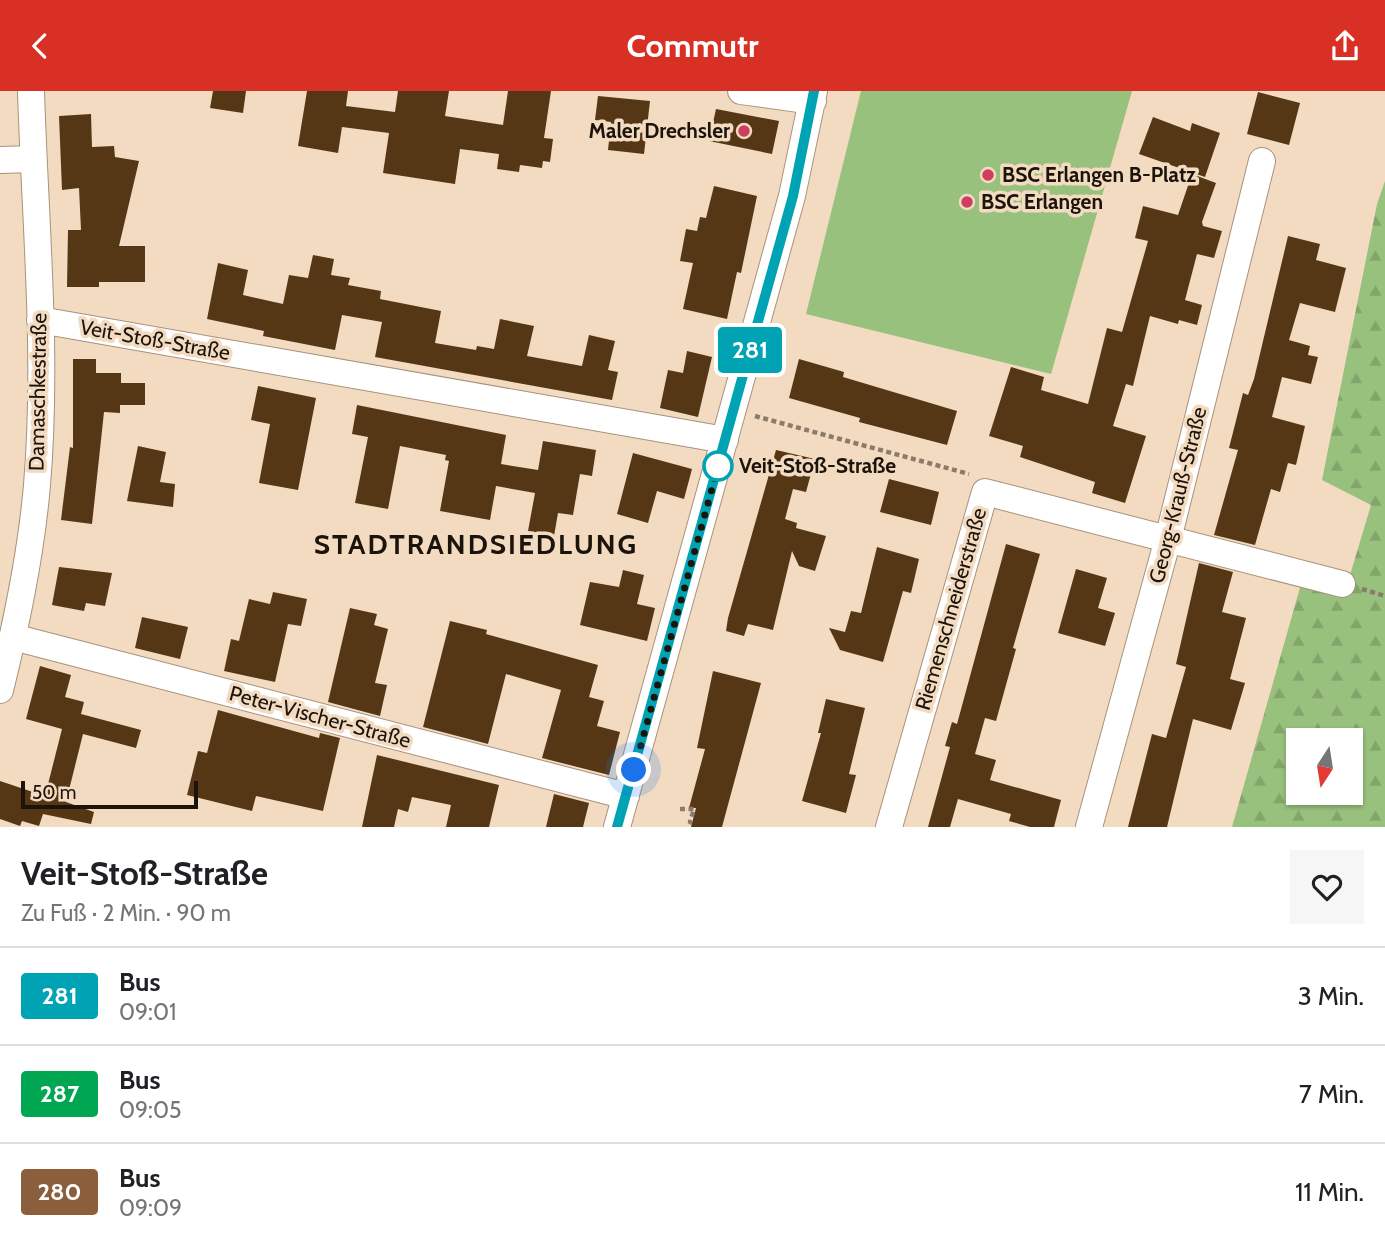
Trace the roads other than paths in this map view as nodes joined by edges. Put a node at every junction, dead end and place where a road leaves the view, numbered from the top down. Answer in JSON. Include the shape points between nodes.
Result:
{"nodes":[{"id":1,"x":31,"y":91,"type":"edge"},
{"id":2,"x":741,"y":91,"type":"edge"},
{"id":3,"x":813,"y":96,"type":"edge"},
{"id":4,"x":33,"y":159,"type":"junction"},
{"id":5,"x":0,"y":160,"type":"edge"},
{"id":6,"x":1262,"y":161,"type":"dead end"},
{"id":7,"x":40,"y":320,"type":"junction"},
{"id":8,"x":725,"y":440,"type":"junction"},
{"id":9,"x":1168,"y":539,"type":"junction"},
{"id":10,"x":1342,"y":584,"type":"dead end"},
{"id":11,"x":13,"y":637,"type":"junction"},
{"id":12,"x":0,"y":690,"type":"edge"},
{"id":13,"x":626,"y":796,"type":"junction"},
{"id":14,"x":617,"y":827,"type":"edge"},
{"id":15,"x":889,"y":827,"type":"edge"},
{"id":16,"x":1088,"y":827,"type":"edge"}],
"edges":[{"from":1,"to":4,"type":"street","name":"Damaschkestraße"},
{"from":2,"to":3,"type":"street"},
{"from":3,"to":8,"type":"street","via":[[793,196]]},
{"from":4,"to":5,"type":"street"},
{"from":4,"to":7,"type":"street","name":"Damaschkestraße"},
{"from":6,"to":9,"type":"street","name":"Georg-Krauß-Straße"},
{"from":7,"to":8,"type":"street","name":"Veit-Stoß-Straße"},
{"from":7,"to":11,"type":"street","name":"Damaschkestraße","via":[[37,484]]},
{"from":8,"to":13,"type":"street"},
{"from":9,"to":10,"type":"street"},
{"from":9,"to":15,"type":"street","name":"Riemenschneiderstraße","via":[[985,492]]},
{"from":9,"to":16,"type":"street","name":"Georg-Krauß-Straße"},
{"from":11,"to":12,"type":"street","name":"Damaschkestraße"},
{"from":11,"to":13,"type":"street","name":"Peter-Vischer-Straße"},
{"from":13,"to":14,"type":"street"}]}
